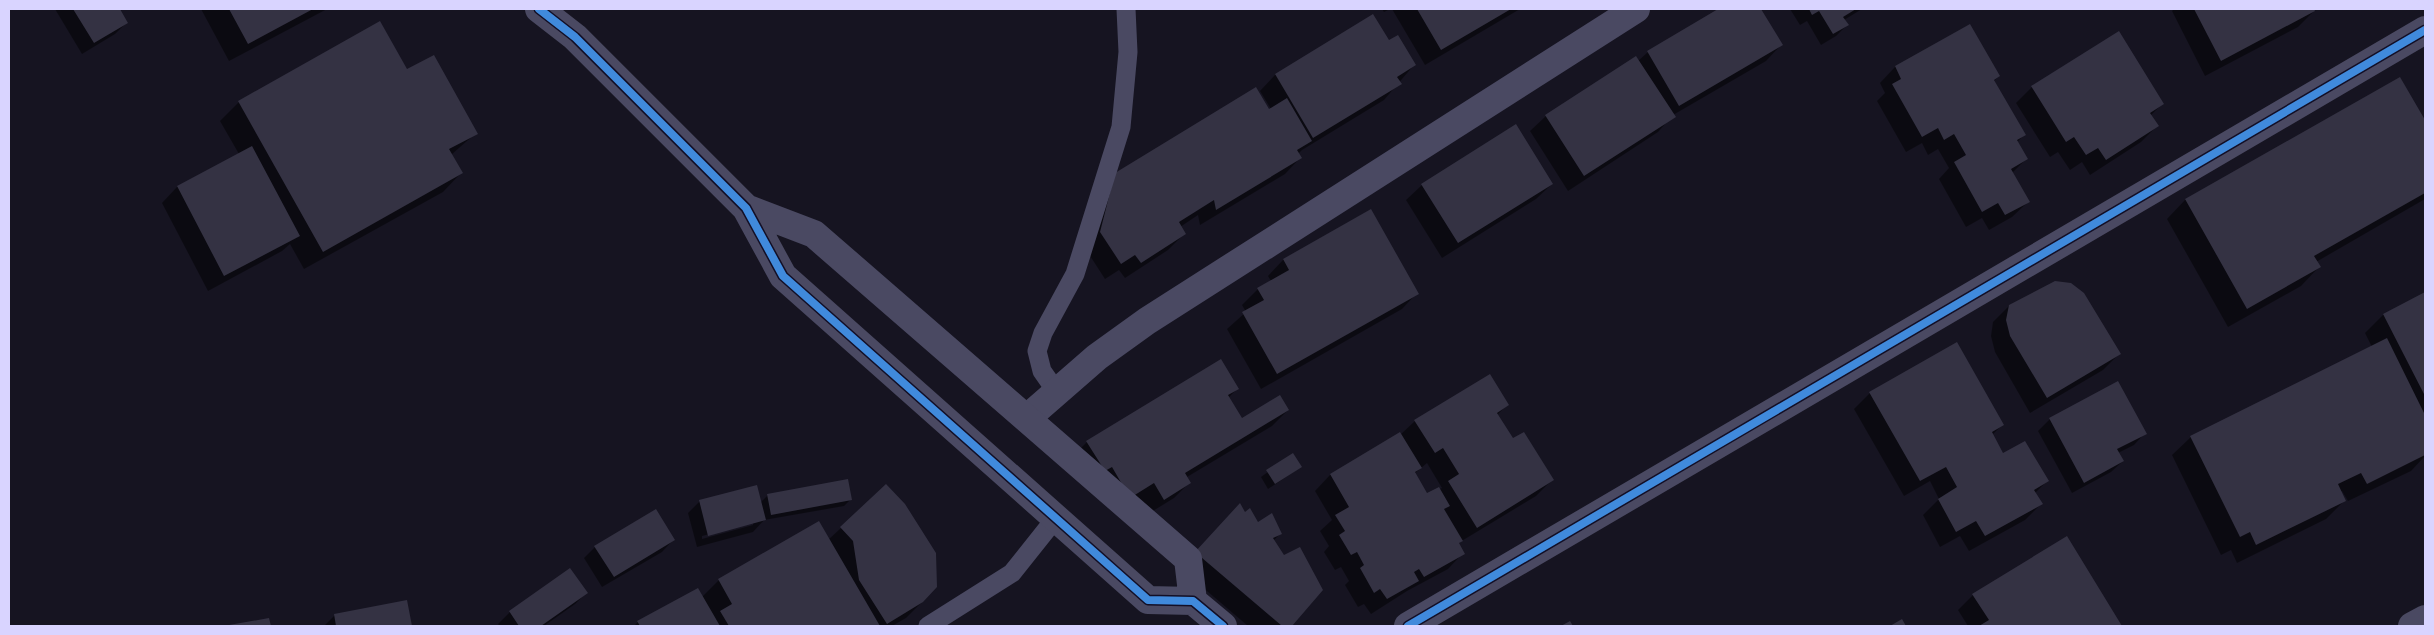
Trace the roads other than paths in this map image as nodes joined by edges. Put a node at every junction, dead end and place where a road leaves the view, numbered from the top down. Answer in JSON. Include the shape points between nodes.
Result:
{"nodes":[{"id":1,"x":538,"y":9,"type":"edge"},
{"id":2,"x":1126,"y":9,"type":"edge"},
{"id":3,"x":1636,"y":9,"type":"edge"},
{"id":4,"x":2425,"y":30,"type":"edge"},
{"id":5,"x":746,"y":208,"type":"junction"},
{"id":6,"x":1056,"y":391,"type":"junction"},
{"id":7,"x":1027,"y":418,"type":"junction"},
{"id":8,"x":1056,"y":519,"type":"junction"},
{"id":9,"x":1193,"y":601,"type":"junction"},
{"id":10,"x":2425,"y":619,"type":"edge"},
{"id":11,"x":928,"y":626,"type":"edge"},
{"id":12,"x":1223,"y":626,"type":"edge"},
{"id":13,"x":1408,"y":626,"type":"edge"},
{"id":14,"x":2412,"y":626,"type":"edge"}],
"edges":[{"from":1,"to":5,"type":"street","via":[[575,36]]},
{"from":2,"to":6,"type":"lane","via":[[1128,52],[1121,127],[1075,274],[1043,333],[1037,351],[1042,370]]},
{"from":3,"to":6,"type":"street","via":[[1147,321]]},
{"from":4,"to":13,"type":"street"},
{"from":5,"to":7,"type":"street","via":[[814,234]]},
{"from":5,"to":8,"type":"street","via":[[783,276]]},
{"from":6,"to":7,"type":"street"},
{"from":7,"to":9,"type":"street","via":[[1188,559]]},
{"from":8,"to":9,"type":"street","via":[[1148,600]]},
{"from":8,"to":11,"type":"lane","via":[[1012,573]]},
{"from":9,"to":12,"type":"street"},
{"from":10,"to":14,"type":"street"}]}
